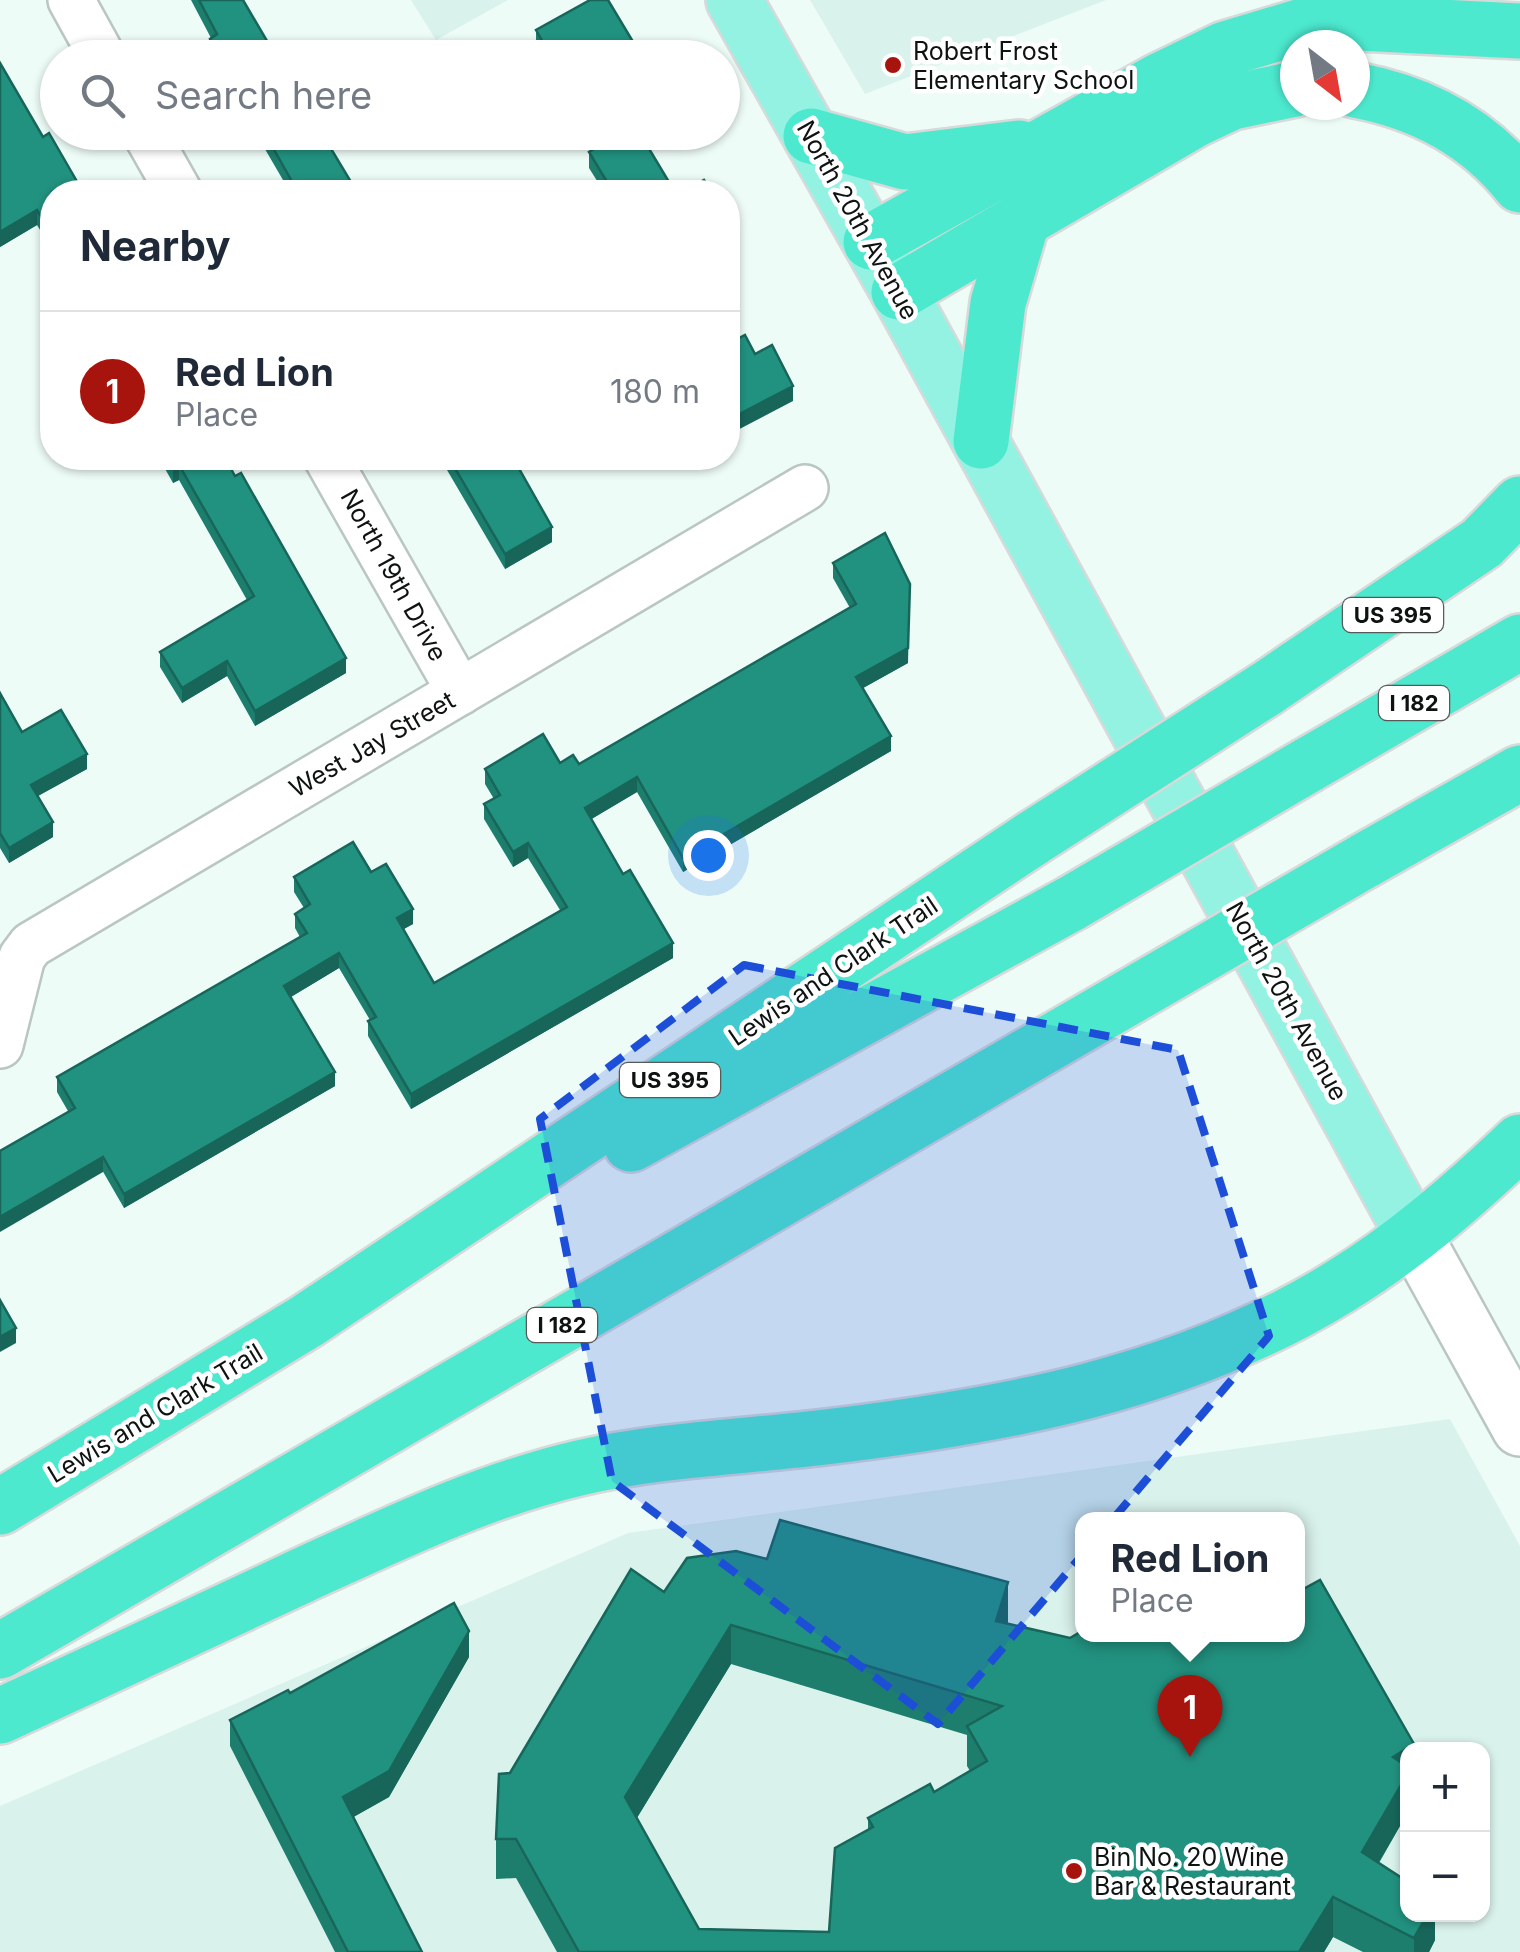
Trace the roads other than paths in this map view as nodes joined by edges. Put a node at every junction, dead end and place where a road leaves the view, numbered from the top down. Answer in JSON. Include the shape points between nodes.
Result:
{"nodes":[{"id":1,"x":71,"y":0,"type":"edge"},
{"id":2,"x":734,"y":0,"type":"edge"},
{"id":3,"x":1520,"y":31,"type":"edge"},
{"id":4,"x":93,"y":40,"type":"edge"},
{"id":5,"x":1280,"y":92,"type":"edge"},
{"id":6,"x":1370,"y":93,"type":"edge"},
{"id":7,"x":810,"y":136,"type":"junction"},
{"id":8,"x":1047,"y":144,"type":"junction"},
{"id":9,"x":155,"y":150,"type":"edge"},
{"id":10,"x":172,"y":180,"type":"edge"},
{"id":11,"x":1520,"y":185,"type":"edge"},
{"id":12,"x":1023,"y":218,"type":"junction"},
{"id":13,"x":871,"y":242,"type":"junction"},
{"id":14,"x":899,"y":292,"type":"junction"},
{"id":15,"x":981,"y":441,"type":"junction"},
{"id":16,"x":334,"y":470,"type":"edge"},
{"id":17,"x":805,"y":488,"type":"dead end"},
{"id":18,"x":1520,"y":504,"type":"edge"},
{"id":19,"x":1520,"y":541,"type":"edge"},
{"id":20,"x":1520,"y":642,"type":"edge"},
{"id":21,"x":1266,"y":689,"type":"junction"},
{"id":22,"x":460,"y":692,"type":"junction"},
{"id":23,"x":1520,"y":773,"type":"edge"},
{"id":24,"x":6,"y":997,"type":"edge"},
{"id":25,"x":0,"y":1046,"type":"edge"},
{"id":26,"x":1520,"y":1142,"type":"edge"},
{"id":27,"x":1414,"y":1234,"type":"junction"},
{"id":28,"x":306,"y":1321,"type":"junction"},
{"id":29,"x":1520,"y":1428,"type":"edge"},
{"id":30,"x":0,"y":1507,"type":"edge"},
{"id":31,"x":0,"y":1650,"type":"edge"},
{"id":32,"x":0,"y":1716,"type":"edge"}],
"edges":[{"from":1,"to":4,"type":"street"},
{"from":2,"to":7,"type":"main road","name":"North 20th Avenue"},
{"from":3,"to":8,"type":"highway","via":[[1319,22],[1226,49]]},
{"from":5,"to":12,"type":"highway","via":[[1232,102],[1194,120]]},
{"from":6,"to":11,"type":"highway","via":[[1437,116],[1474,139]]},
{"from":7,"to":8,"type":"highway","via":[[905,162]]},
{"from":7,"to":13,"type":"main road","name":"North 20th Avenue"},
{"from":8,"to":13,"type":"highway"},
{"from":9,"to":10,"type":"street"},
{"from":12,"to":14,"type":"highway"},
{"from":12,"to":15,"type":"highway","via":[[998,303]]},
{"from":13,"to":14,"type":"main road","name":"North 20th Avenue"},
{"from":14,"to":15,"type":"main road","name":"North 20th Avenue"},
{"from":15,"to":27,"type":"main road","name":"North 20th Avenue"},
{"from":16,"to":22,"type":"street","name":"North 19th Drive"},
{"from":17,"to":22,"type":"street","name":"West Jay Street"},
{"from":18,"to":21,"type":"highway","via":[[1482,543]]},
{"from":19,"to":21,"type":"highway","name":"Lewis and Clark Trail","number":"US 395"},
{"from":20,"to":28,"type":"highway","number":"I 182","bridge":true,"via":[[1072,904]]},
{"from":21,"to":28,"type":"highway","name":"Lewis and Clark Trail","number":"US 395","bridge":true},
{"from":22,"to":24,"type":"street","name":"West Jay Street","via":[[32,945]]},
{"from":23,"to":31,"type":"highway","number":"I 182","bridge":true},
{"from":24,"to":25,"type":"street","name":"West Jay Street"},
{"from":26,"to":27,"type":"highway"},
{"from":27,"to":29,"type":"main road","name":"North 20th Avenue"},
{"from":27,"to":32,"type":"highway","via":[[1279,1321],[1178,1365],[1100,1388],[912,1424],[632,1459],[500,1491]]},
{"from":28,"to":30,"type":"highway","name":"Lewis and Clark Trail","number":"I 182"}]}
